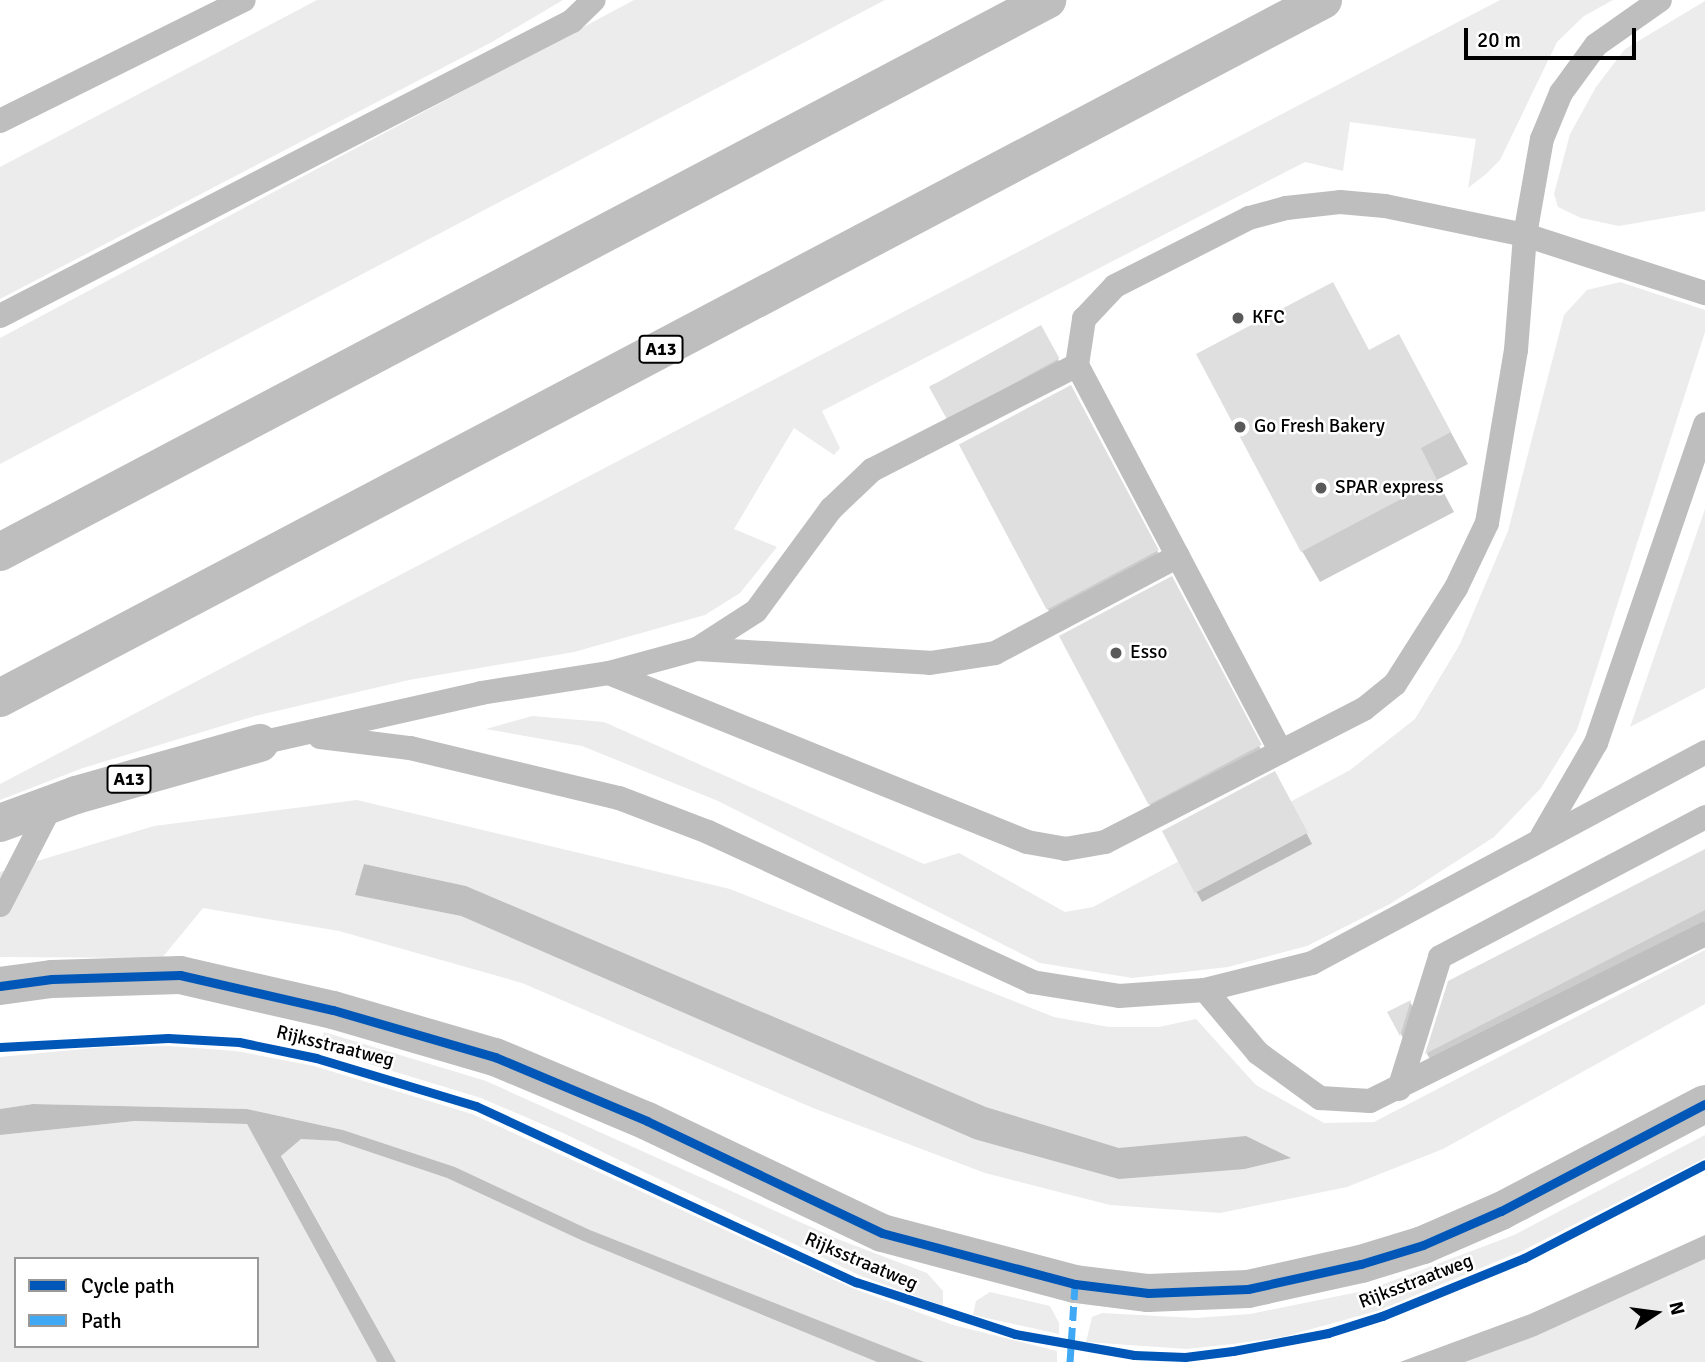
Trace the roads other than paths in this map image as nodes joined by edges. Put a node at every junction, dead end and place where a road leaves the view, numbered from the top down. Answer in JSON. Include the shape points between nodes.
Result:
{"nodes":[{"id":1,"x":244,"y":0,"type":"edge"},
{"id":2,"x":594,"y":0,"type":"edge"},
{"id":3,"x":1047,"y":0,"type":"edge"},
{"id":4,"x":1323,"y":0,"type":"edge"},
{"id":5,"x":1660,"y":0,"type":"edge"},
{"id":6,"x":0,"y":121,"type":"edge"},
{"id":7,"x":1525,"y":235,"type":"junction"},
{"id":8,"x":1705,"y":293,"type":"edge"},
{"id":9,"x":0,"y":316,"type":"edge"},
{"id":10,"x":1077,"y":365,"type":"junction"},
{"id":11,"x":1705,"y":424,"type":"edge"},
{"id":12,"x":0,"y":552,"type":"edge"},
{"id":13,"x":1178,"y":556,"type":"junction"},
{"id":14,"x":697,"y":649,"type":"junction"},
{"id":15,"x":609,"y":673,"type":"junction"},
{"id":16,"x":0,"y":698,"type":"edge"},
{"id":17,"x":306,"y":736,"type":"junction"},
{"id":18,"x":260,"y":743,"type":"joint"},
{"id":19,"x":1281,"y":752,"type":"junction"},
{"id":20,"x":1705,"y":752,"type":"edge"},
{"id":21,"x":52,"y":804,"type":"junction"},
{"id":22,"x":1705,"y":817,"type":"edge"},
{"id":23,"x":0,"y":823,"type":"edge"},
{"id":24,"x":1542,"y":837,"type":"junction"},
{"id":25,"x":0,"y":905,"type":"edge"},
{"id":26,"x":1705,"y":934,"type":"edge"},
{"id":27,"x":0,"y":986,"type":"edge"},
{"id":28,"x":1205,"y":990,"type":"junction"},
{"id":29,"x":1399,"y":1088,"type":"junction"},
{"id":30,"x":1705,"y":1104,"type":"edge"}],
"edges":[{"from":1,"to":6,"type":"lane"},
{"from":2,"to":9,"type":"lane","via":[[572,21]]},
{"from":3,"to":12,"type":"main road"},
{"from":4,"to":16,"type":"main road","number":"A13"},
{"from":5,"to":7,"type":"lane","via":[[1596,45],[1561,93],[1542,139]]},
{"from":7,"to":8,"type":"lane"},
{"from":7,"to":10,"type":"lane","via":[[1385,206],[1340,202],[1249,218],[1115,286],[1084,319]]},
{"from":7,"to":19,"type":"lane","via":[[1516,350],[1487,523],[1456,589],[1395,684],[1364,709]]},
{"from":10,"to":13,"type":"lane"},
{"from":10,"to":14,"type":"lane","number":"A13","via":[[872,470],[831,509],[756,611]]},
{"from":11,"to":24,"type":"lane","via":[[1596,743]]},
{"from":13,"to":14,"type":"lane","number":"A13","via":[[995,653],[930,663]]},
{"from":13,"to":19,"type":"lane"},
{"from":14,"to":15,"type":"lane","number":"A13"},
{"from":15,"to":17,"type":"lane","number":"A13","via":[[481,693]]},
{"from":15,"to":19,"type":"lane","via":[[1027,842],[1065,849],[1105,842]]},
{"from":17,"to":18,"type":"lane","number":"A13"},
{"from":17,"to":28,"type":"lane","number":"A13","via":[[410,748],[619,798],[708,832],[1032,982],[1119,996]]},
{"from":18,"to":21,"type":"main road","number":"A13"},
{"from":20,"to":24,"type":"lane","number":"A13"},
{"from":21,"to":23,"type":"main road","number":"A13"},
{"from":21,"to":25,"type":"lane"},
{"from":22,"to":29,"type":"lane","via":[[1440,957]]},
{"from":24,"to":28,"type":"lane","number":"A13","via":[[1312,963]]},
{"from":26,"to":29,"type":"lane"},
{"from":27,"to":30,"type":"main road","name":"Rijksstraatweg","via":[[52,979],[180,975],[357,1016],[495,1057],[559,1083],[882,1233],[1074,1284],[1148,1293],[1248,1289],[1423,1245],[1501,1211]]},
{"from":28,"to":29,"type":"lane","via":[[1258,1053],[1320,1098],[1370,1101]]}]}
